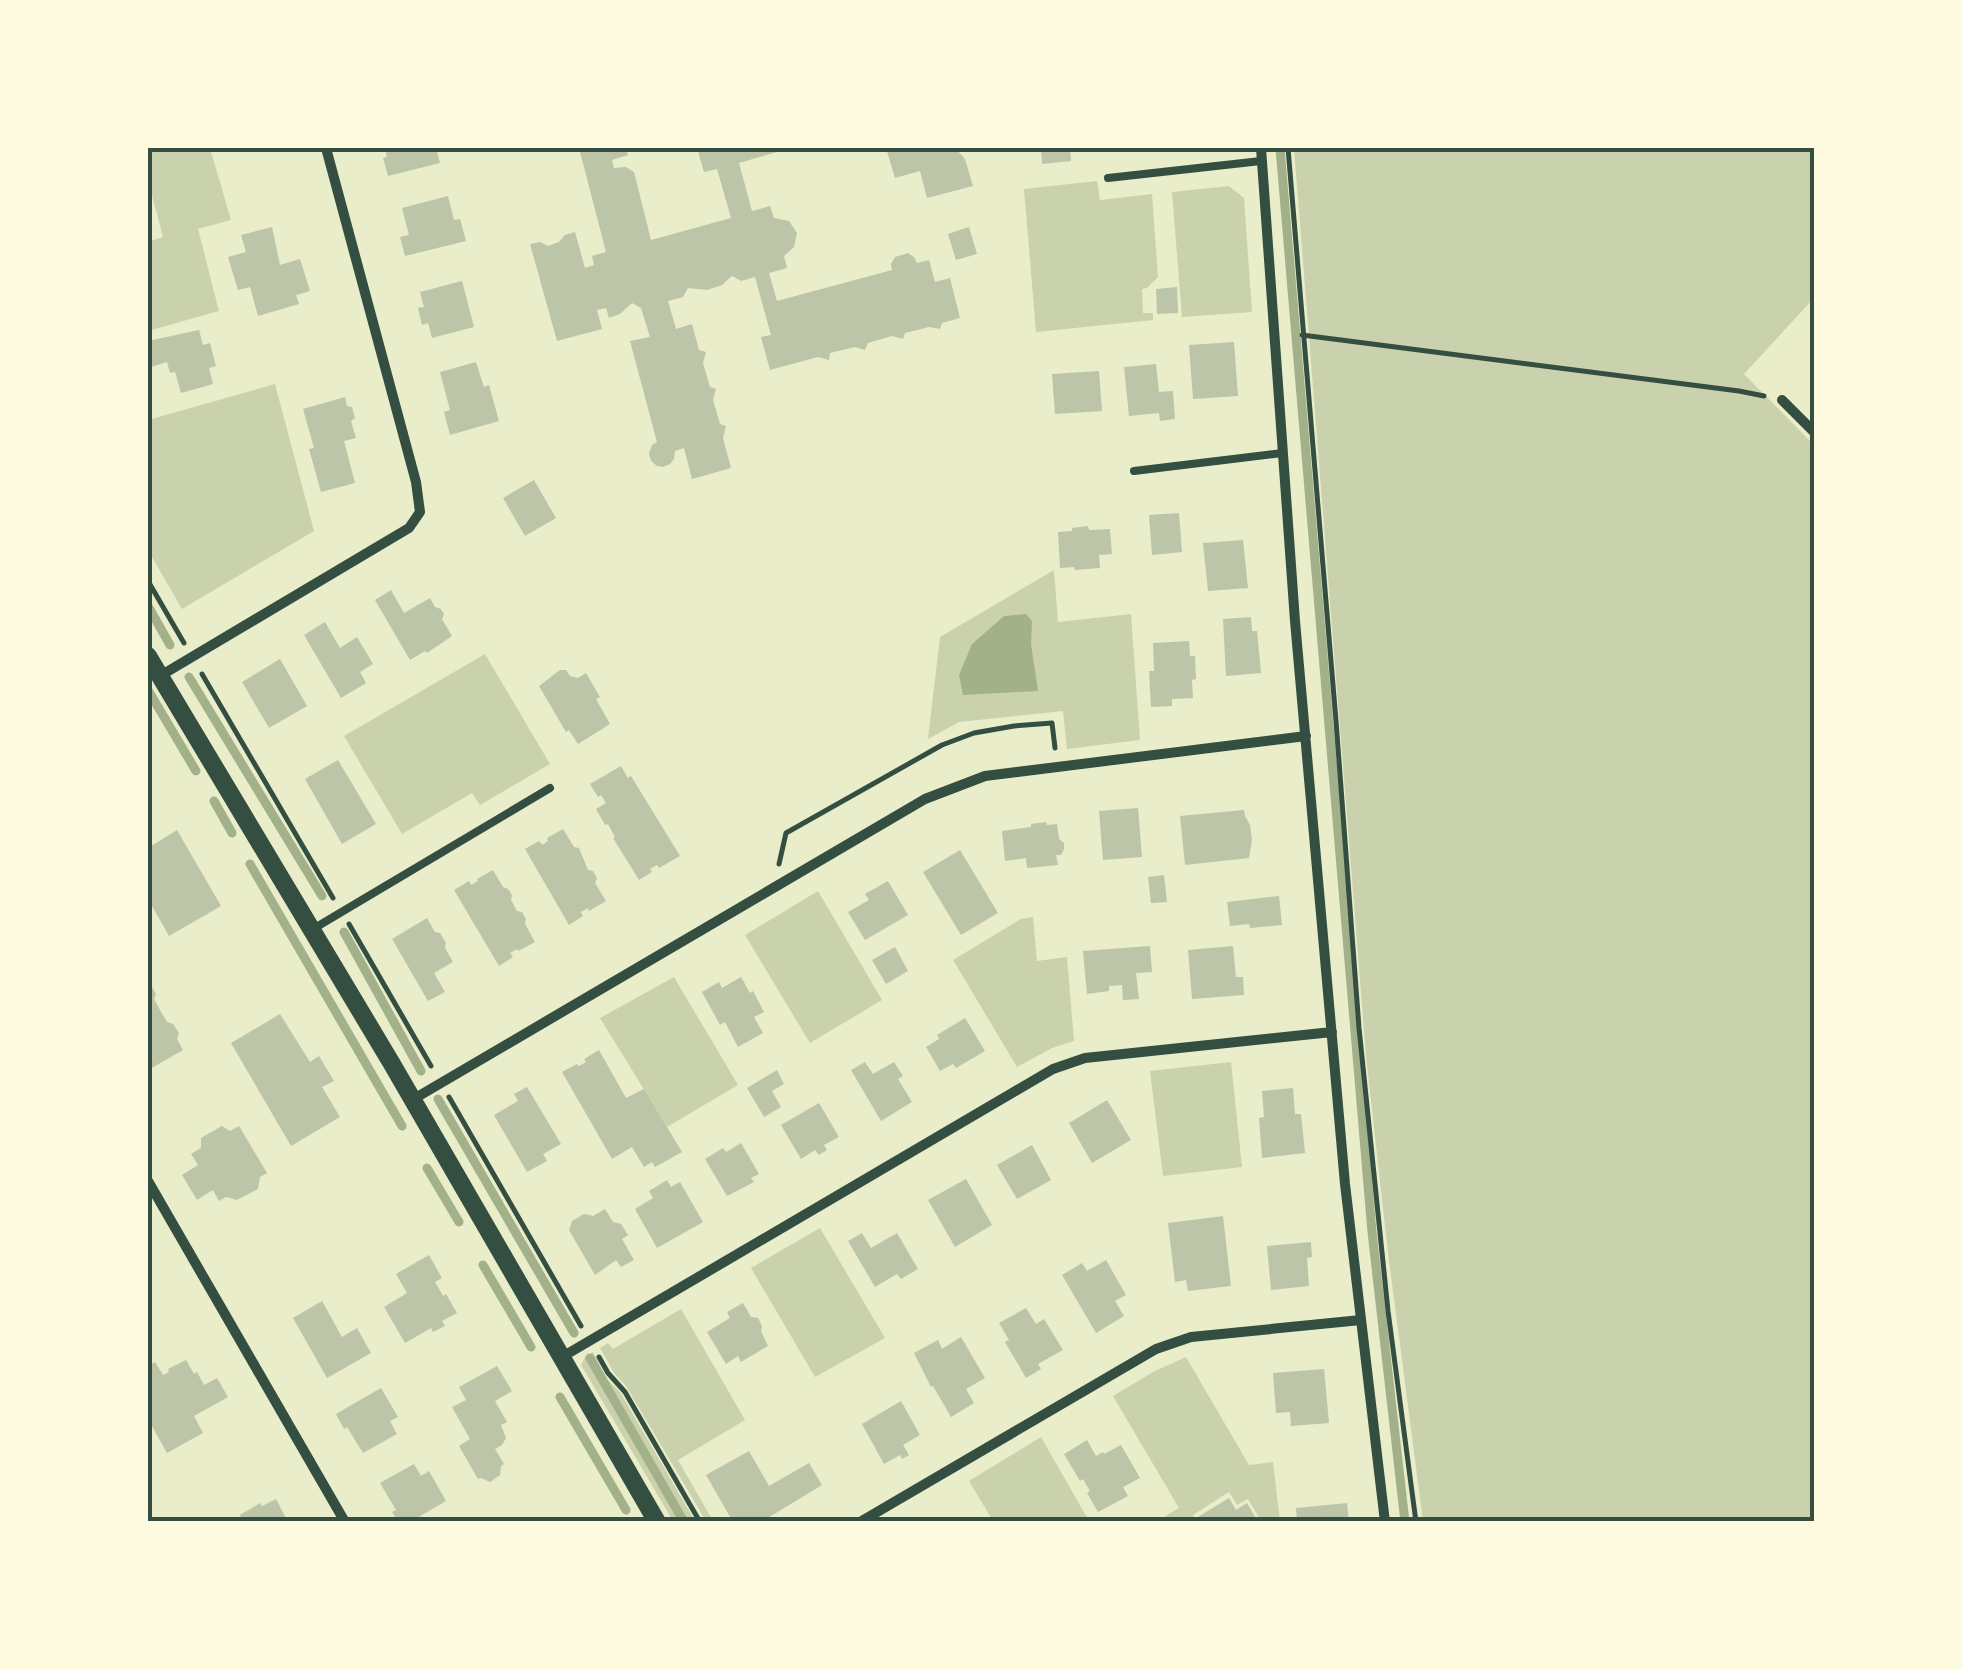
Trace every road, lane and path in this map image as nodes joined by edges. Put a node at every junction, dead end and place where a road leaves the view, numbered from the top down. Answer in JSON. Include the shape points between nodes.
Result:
{"nodes":[{"id":1,"x":326,"y":148,"type":"edge"},
{"id":2,"x":1260,"y":148,"type":"edge"},
{"id":3,"x":1288,"y":148,"type":"edge"},
{"id":4,"x":1261,"y":162,"type":"junction"},
{"id":5,"x":1108,"y":178,"type":"dead end"},
{"id":6,"x":1302,"y":336,"type":"junction"},
{"id":7,"x":1782,"y":400,"type":"joint"},
{"id":8,"x":1814,"y":432,"type":"edge"},
{"id":9,"x":1283,"y":453,"type":"junction"},
{"id":10,"x":1134,"y":471,"type":"dead end"},
{"id":11,"x":148,"y":581,"type":"edge"},
{"id":12,"x":148,"y":656,"type":"edge"},
{"id":13,"x":191,"y":656,"type":"junction"},
{"id":14,"x":160,"y":676,"type":"junction"},
{"id":15,"x":1306,"y":736,"type":"junction"},
{"id":16,"x":550,"y":788,"type":"dead end"},
{"id":17,"x":341,"y":911,"type":"junction"},
{"id":18,"x":312,"y":930,"type":"junction"},
{"id":19,"x":1332,"y":1032,"type":"junction"},
{"id":20,"x":440,"y":1082,"type":"junction"},
{"id":21,"x":456,"y":1087,"type":"dead end"},
{"id":22,"x":412,"y":1100,"type":"junction"},
{"id":23,"x":148,"y":1181,"type":"edge"},
{"id":24,"x":1361,"y":1320,"type":"junction"},
{"id":25,"x":590,"y":1342,"type":"junction"},
{"id":26,"x":562,"y":1357,"type":"junction"},
{"id":27,"x":345,"y":1522,"type":"edge"},
{"id":28,"x":657,"y":1522,"type":"edge"},
{"id":29,"x":700,"y":1522,"type":"edge"},
{"id":30,"x":860,"y":1522,"type":"edge"},
{"id":31,"x":1385,"y":1522,"type":"edge"},
{"id":32,"x":1416,"y":1522,"type":"edge"}],
"edges":[{"from":1,"to":13,"type":"street","via":[[420,512],[409,528]]},
{"from":2,"to":4,"type":"street"},
{"from":3,"to":6,"type":"path"},
{"from":4,"to":5,"type":"lane"},
{"from":4,"to":9,"type":"street"},
{"from":6,"to":7,"type":"path"},
{"from":6,"to":32,"type":"path","via":[[1359,1028]]},
{"from":7,"to":8,"type":"street"},
{"from":9,"to":10,"type":"lane"},
{"from":9,"to":15,"type":"street"},
{"from":11,"to":13,"type":"path"},
{"from":12,"to":14,"type":"street"},
{"from":13,"to":14,"type":"street"},
{"from":13,"to":17,"type":"path"},
{"from":14,"to":18,"type":"street"},
{"from":15,"to":19,"type":"street"},
{"from":15,"to":20,"type":"street","via":[[958,784]]},
{"from":16,"to":17,"type":"lane"},
{"from":17,"to":18,"type":"lane"},
{"from":17,"to":20,"type":"path"},
{"from":18,"to":22,"type":"street"},
{"from":19,"to":24,"type":"street"},
{"from":19,"to":25,"type":"street","via":[[1086,1058],[1053,1069]]},
{"from":20,"to":22,"type":"street"},
{"from":21,"to":25,"type":"path","via":[[447,1093]]},
{"from":22,"to":26,"type":"street"},
{"from":23,"to":27,"type":"street"},
{"from":24,"to":30,"type":"street","via":[[1170,1343]]},
{"from":24,"to":31,"type":"street"},
{"from":25,"to":26,"type":"street"},
{"from":25,"to":29,"type":"path"},
{"from":26,"to":28,"type":"street"}]}
